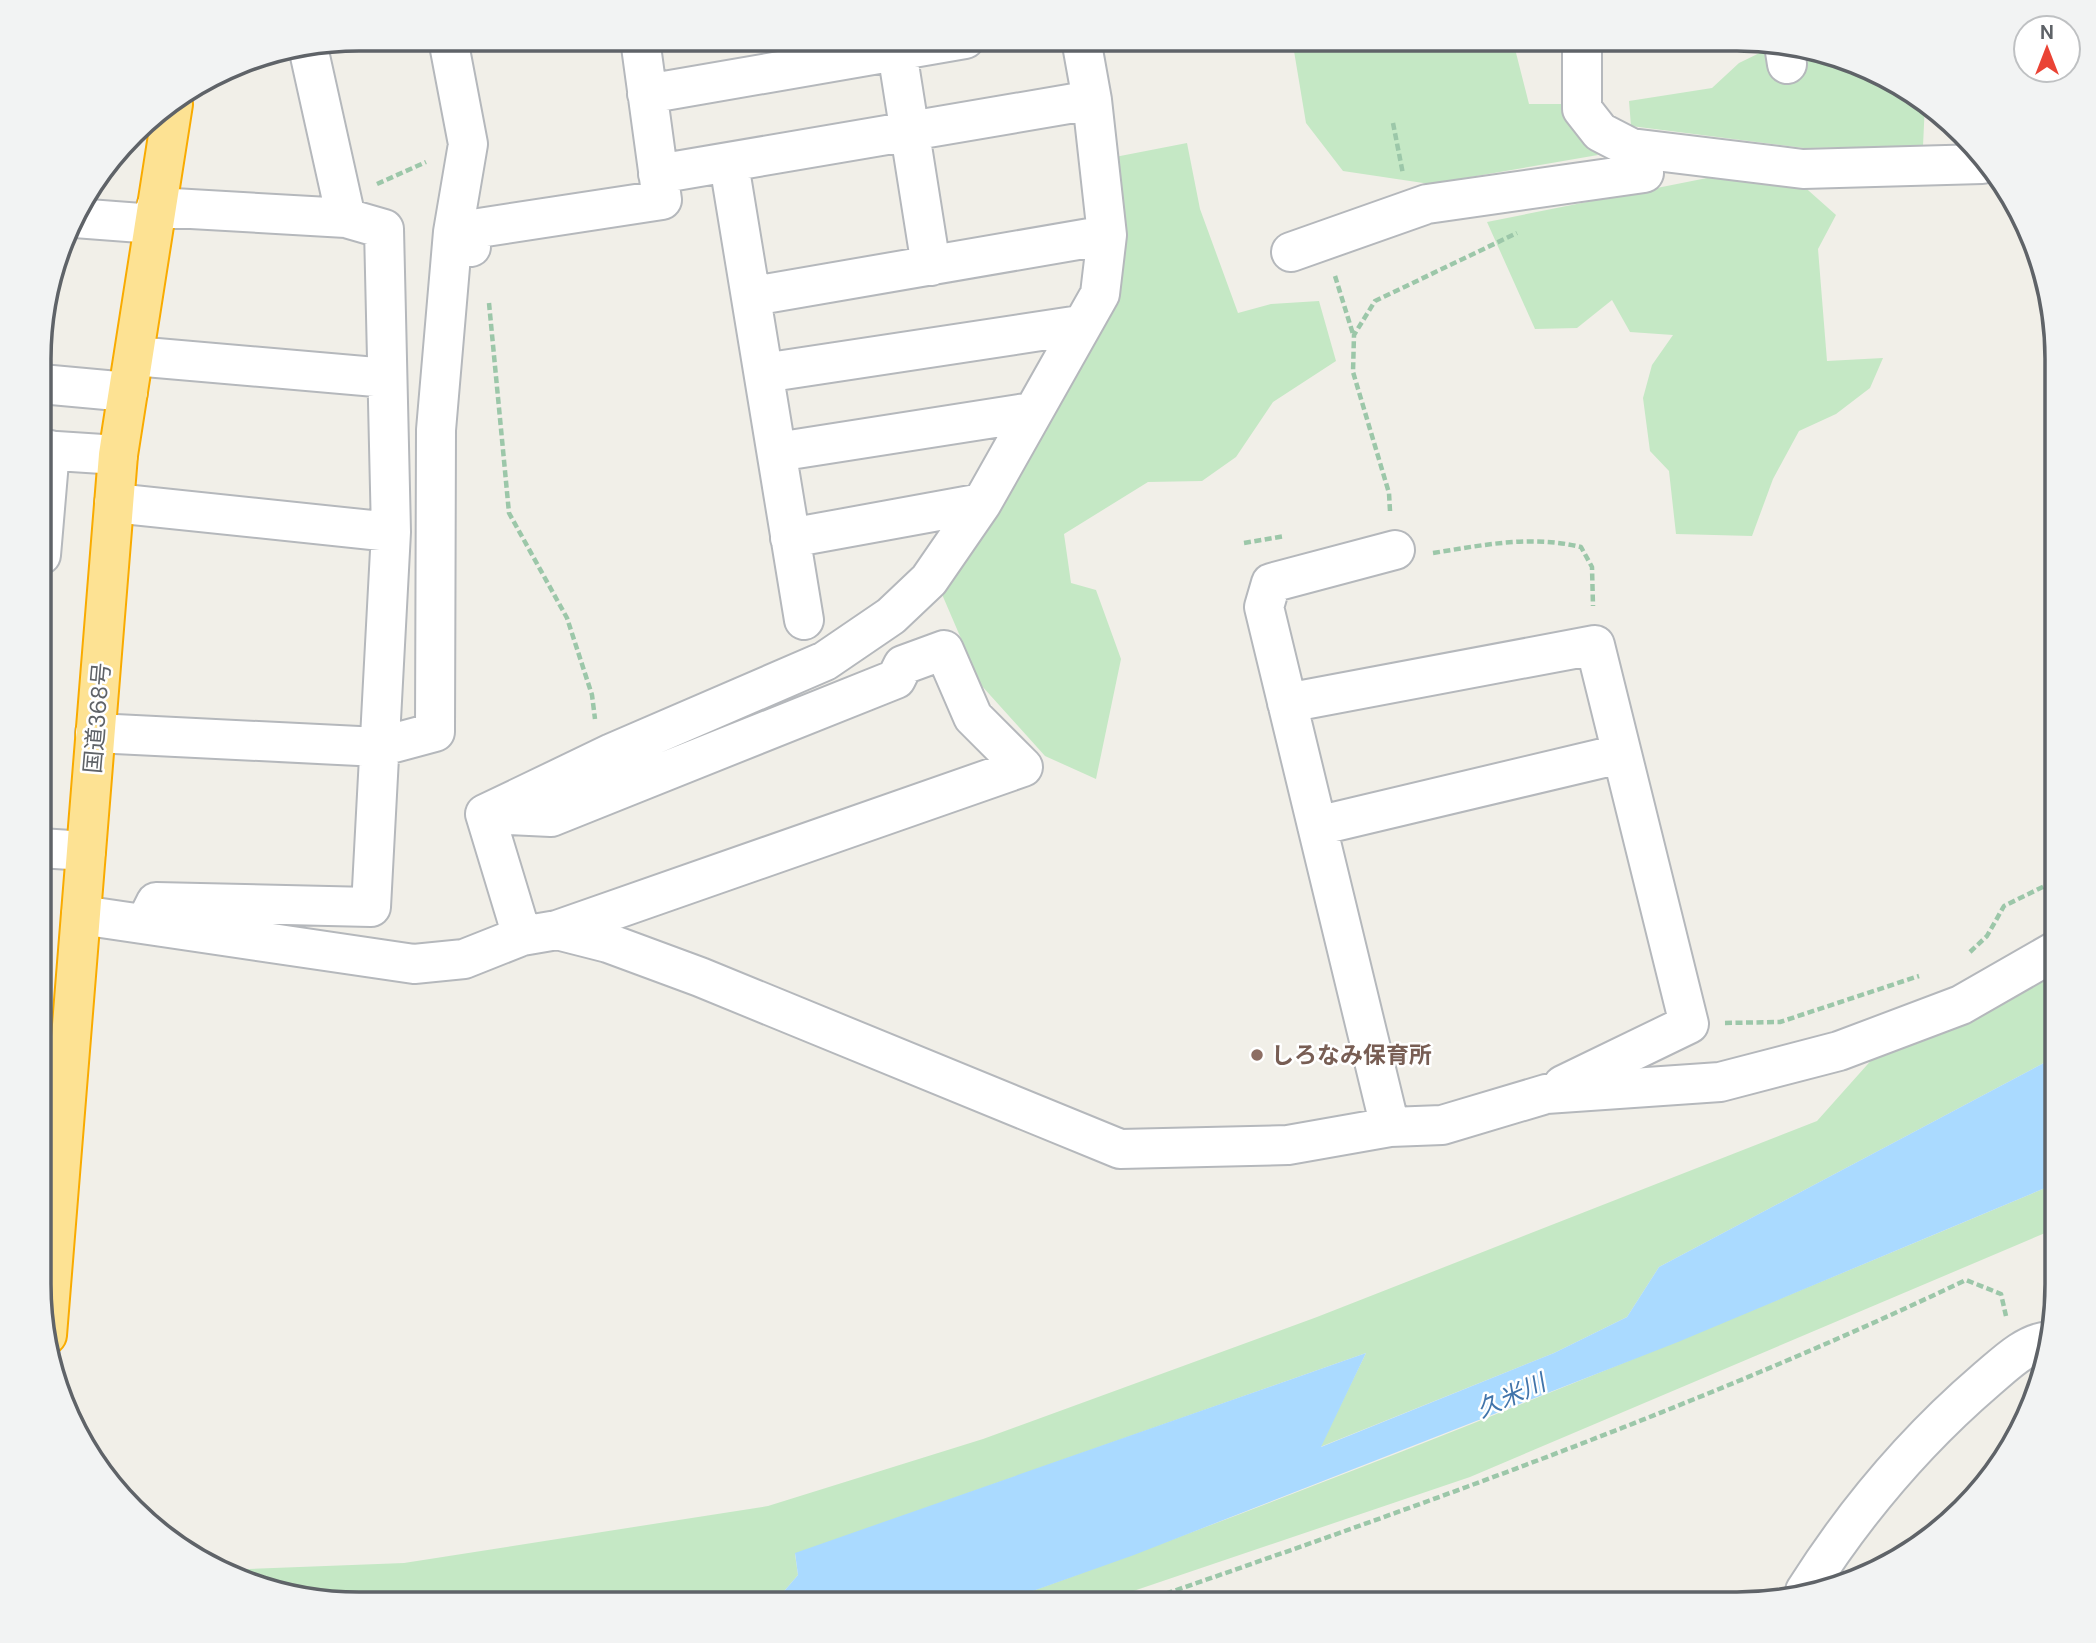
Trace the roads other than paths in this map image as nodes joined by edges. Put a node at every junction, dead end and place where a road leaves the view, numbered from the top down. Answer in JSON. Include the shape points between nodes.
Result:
{"nodes":[{"id":1,"x":450,"y":51,"type":"edge"},
{"id":2,"x":642,"y":51,"type":"edge"},
{"id":3,"x":865,"y":51,"type":"edge"},
{"id":4,"x":896,"y":51,"type":"edge"},
{"id":5,"x":1083,"y":51,"type":"edge"},
{"id":6,"x":1582,"y":51,"type":"edge"},
{"id":7,"x":310,"y":55,"type":"edge"},
{"id":8,"x":647,"y":94,"type":"junction"},
{"id":9,"x":1092,"y":100,"type":"junction"},
{"id":10,"x":171,"y":114,"type":"edge"},
{"id":11,"x":909,"y":132,"type":"junction"},
{"id":12,"x":729,"y":164,"type":"junction"},
{"id":13,"x":1976,"y":164,"type":"edge"},
{"id":14,"x":1644,"y":173,"type":"dead end"},
{"id":15,"x":658,"y":174,"type":"junction"},
{"id":16,"x":345,"y":208,"type":"junction"},
{"id":17,"x":89,"y":211,"type":"edge"},
{"id":18,"x":155,"y":216,"type":"junction"},
{"id":19,"x":1107,"y":235,"type":"junction"},
{"id":20,"x":464,"y":241,"type":"junction"},
{"id":21,"x":1291,"y":252,"type":"dead end"},
{"id":22,"x":931,"y":266,"type":"junction"},
{"id":23,"x":753,"y":296,"type":"junction"},
{"id":24,"x":1080,"y":325,"type":"junction"},
{"id":25,"x":764,"y":373,"type":"junction"},
{"id":26,"x":131,"y":374,"type":"junction"},
{"id":27,"x":387,"y":378,"type":"junction"},
{"id":28,"x":51,"y":383,"type":"edge"},
{"id":29,"x":1032,"y":412,"type":"junction"},
{"id":30,"x":51,"y":450,"type":"edge"},
{"id":31,"x":776,"y":452,"type":"junction"},
{"id":32,"x":118,"y":455,"type":"junction"},
{"id":33,"x":114,"y":503,"type":"junction"},
{"id":34,"x":982,"y":503,"type":"junction"},
{"id":35,"x":391,"y":532,"type":"junction"},
{"id":36,"x":790,"y":538,"type":"junction"},
{"id":37,"x":1395,"y":550,"type":"road end"},
{"id":38,"x":804,"y":620,"type":"dead end"},
{"id":39,"x":1287,"y":703,"type":"junction"},
{"id":40,"x":95,"y":733,"type":"junction"},
{"id":41,"x":379,"y":747,"type":"junction"},
{"id":42,"x":1620,"y":754,"type":"junction"},
{"id":43,"x":485,"y":814,"type":"junction"},
{"id":44,"x":1317,"y":826,"type":"junction"},
{"id":45,"x":51,"y":849,"type":"edge"},
{"id":46,"x":86,"y":851,"type":"junction"},
{"id":47,"x":80,"y":915,"type":"junction"},
{"id":48,"x":145,"y":924,"type":"junction"},
{"id":49,"x":540,"y":933,"type":"junction"},
{"id":50,"x":2045,"y":957,"type":"edge"},
{"id":51,"x":1546,"y":1094,"type":"junction"},
{"id":52,"x":1390,"y":1126,"type":"junction"},
{"id":53,"x":51,"y":1191,"type":"edge"},
{"id":54,"x":2032,"y":1348,"type":"edge"},
{"id":55,"x":1810,"y":1583,"type":"edge"}],
"edges":[{"from":1,"to":20,"type":"street","via":[[468,144]]},
{"from":2,"to":8,"type":"street"},
{"from":3,"to":8,"type":"street"},
{"from":4,"to":11,"type":"street"},
{"from":5,"to":9,"type":"street"},
{"from":6,"to":13,"type":"street","via":[[1582,109],[1600,132],[1631,148],[1802,169]]},
{"from":7,"to":16,"type":"street"},
{"from":8,"to":15,"type":"street"},
{"from":9,"to":11,"type":"street"},
{"from":9,"to":19,"type":"street"},
{"from":10,"to":18,"type":"highway","name":"国道368号"},
{"from":11,"to":12,"type":"street"},
{"from":11,"to":22,"type":"street"},
{"from":12,"to":15,"type":"street"},
{"from":12,"to":23,"type":"street"},
{"from":14,"to":21,"type":"street","via":[[1427,204]]},
{"from":15,"to":20,"type":"street","via":[[662,200]]},
{"from":16,"to":18,"type":"street"},
{"from":16,"to":27,"type":"street","via":[[384,229]]},
{"from":17,"to":18,"type":"street"},
{"from":18,"to":26,"type":"highway","name":"国道368号"},
{"from":19,"to":22,"type":"street"},
{"from":19,"to":24,"type":"street","via":[[1100,293]]},
{"from":20,"to":41,"type":"street","via":[[436,430],[435,732]]},
{"from":22,"to":23,"type":"street"},
{"from":23,"to":25,"type":"street"},
{"from":24,"to":25,"type":"street"},
{"from":24,"to":29,"type":"street"},
{"from":25,"to":31,"type":"street"},
{"from":26,"to":27,"type":"street"},
{"from":26,"to":28,"type":"street"},
{"from":26,"to":32,"type":"highway","name":"国道368号"},
{"from":27,"to":35,"type":"street"},
{"from":29,"to":31,"type":"street"},
{"from":29,"to":34,"type":"street"},
{"from":30,"to":32,"type":"street"},
{"from":31,"to":36,"type":"street"},
{"from":32,"to":33,"type":"highway","name":"国道368号"},
{"from":33,"to":35,"type":"street"},
{"from":33,"to":40,"type":"highway","name":"国道368号"},
{"from":34,"to":36,"type":"street"},
{"from":34,"to":43,"type":"street","via":[[929,580],[891,615],[825,660],[611,753]]},
{"from":35,"to":41,"type":"street"},
{"from":36,"to":38,"type":"street"},
{"from":37,"to":39,"type":"street","via":[[1271,583],[1264,607]]},
{"from":39,"to":42,"type":"street","via":[[1595,645]]},
{"from":39,"to":44,"type":"street"},
{"from":40,"to":41,"type":"street"},
{"from":40,"to":46,"type":"highway","name":"国道368号"},
{"from":41,"to":48,"type":"street","via":[[371,907],[156,902]]},
{"from":42,"to":44,"type":"street"},
{"from":42,"to":51,"type":"street","via":[[1689,1024]]},
{"from":43,"to":49,"type":"street"},
{"from":43,"to":49,"type":"street","via":[[551,817],[896,679],[903,665],[944,650],[973,717],[1023,767]]},
{"from":44,"to":52,"type":"street"},
{"from":45,"to":46,"type":"street"},
{"from":46,"to":47,"type":"highway","name":"国道368号"},
{"from":47,"to":48,"type":"street"},
{"from":47,"to":53,"type":"highway","name":"国道368号"},
{"from":48,"to":49,"type":"street","via":[[414,964],[464,959]]},
{"from":49,"to":52,"type":"street","via":[[608,943],[700,977],[1120,1149],[1289,1144]]},
{"from":50,"to":51,"type":"street","via":[[1961,1005],[1839,1051],[1720,1082]]},
{"from":51,"to":52,"type":"street","via":[[1442,1125]]},
{"from":54,"to":55,"type":"street","via":[[1956,1406],[1903,1460],[1831,1549]]}]}
